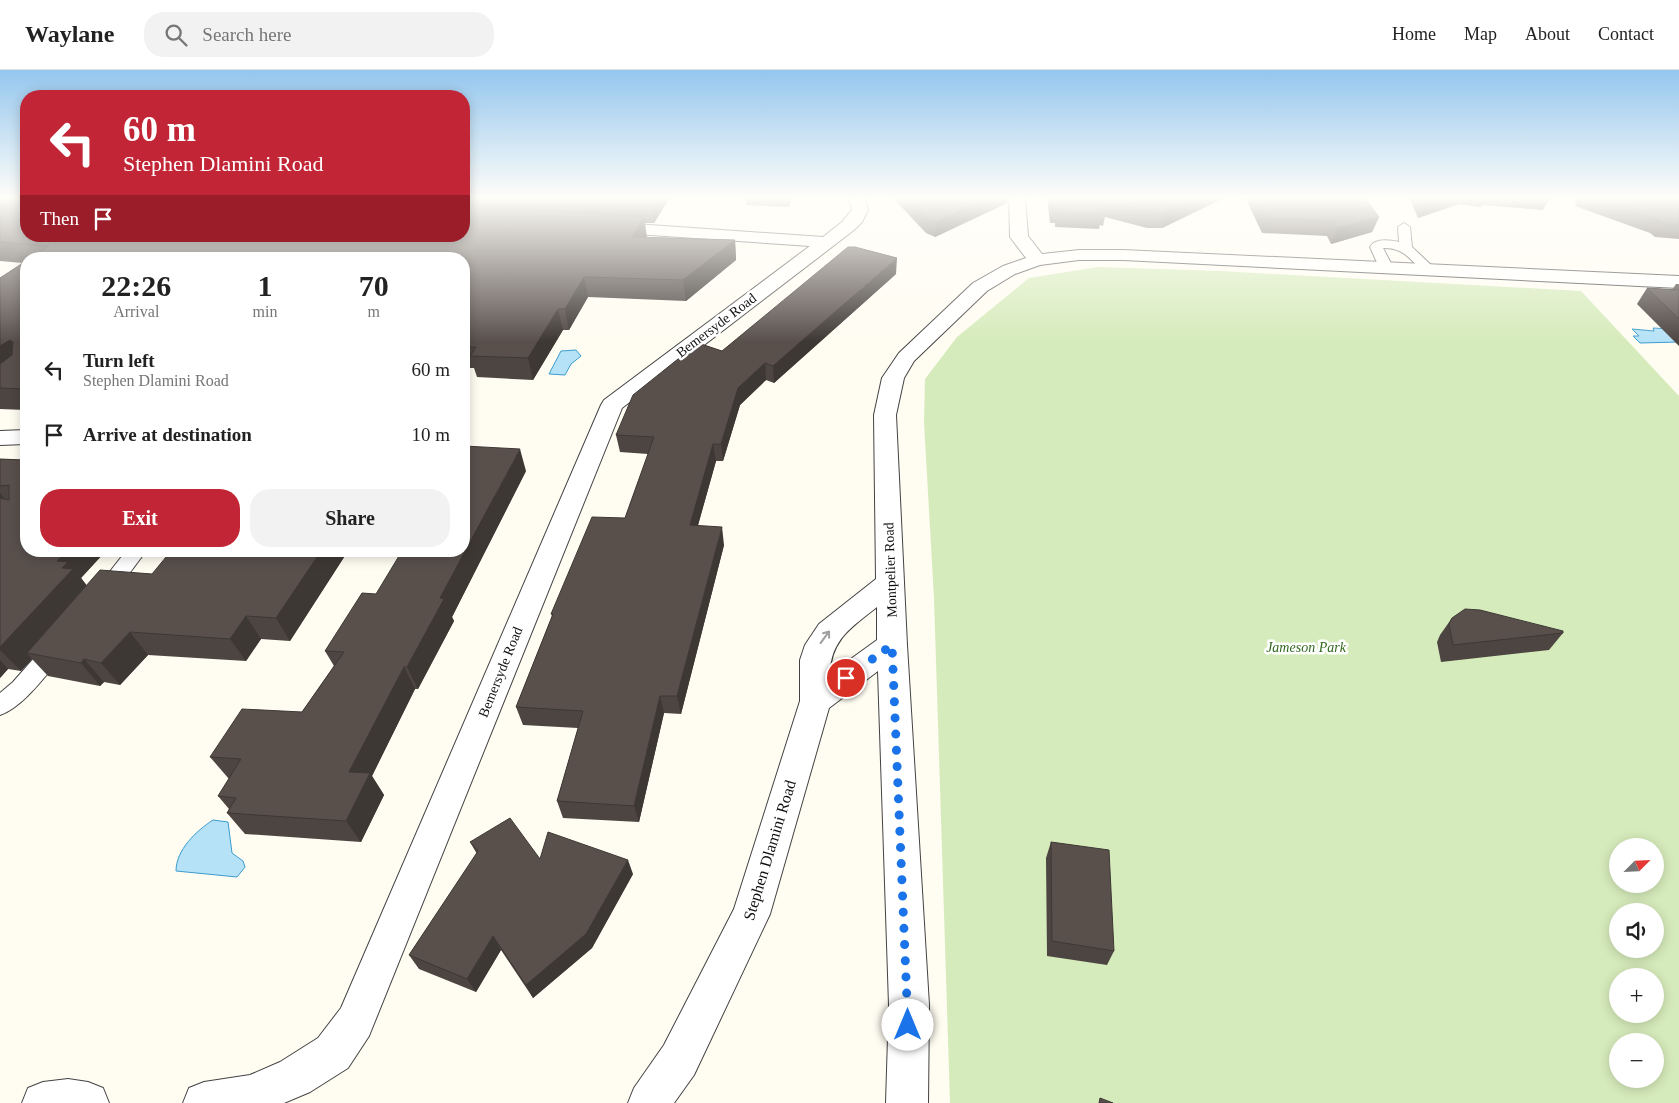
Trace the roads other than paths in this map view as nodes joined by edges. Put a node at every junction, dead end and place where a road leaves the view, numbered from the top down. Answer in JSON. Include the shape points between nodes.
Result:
{"nodes":[{"id":1,"x":822,"y":245,"type":"edge"},
{"id":2,"x":1025,"y":245,"type":"edge"},
{"id":3,"x":1377,"y":245,"type":"edge"},
{"id":4,"x":1395,"y":245,"type":"edge"},
{"id":5,"x":1406,"y":248,"type":"joint"},
{"id":6,"x":1037,"y":260,"type":"junction"},
{"id":7,"x":1386,"y":267,"type":"junction"},
{"id":8,"x":1427,"y":269,"type":"junction"},
{"id":9,"x":1679,"y":282,"type":"edge"},
{"id":10,"x":20,"y":437,"type":"edge"},
{"id":11,"x":0,"y":438,"type":"edge"},
{"id":12,"x":132,"y":557,"type":"edge"},
{"id":13,"x":891,"y":582,"type":"junction"},
{"id":14,"x":90,"y":610,"type":"edge"},
{"id":15,"x":71,"y":631,"type":"edge"},
{"id":16,"x":892,"y":645,"type":"junction"},
{"id":17,"x":815,"y":701,"type":"junction"},
{"id":18,"x":0,"y":706,"type":"edge"},
{"id":19,"x":43,"y":1103,"type":"edge"},
{"id":20,"x":88,"y":1103,"type":"edge"},
{"id":21,"x":204,"y":1103,"type":"edge"},
{"id":22,"x":648,"y":1103,"type":"edge"},
{"id":23,"x":907,"y":1103,"type":"edge"}],
"edges":[{"from":1,"to":21,"type":"street","name":"Bemersyde Road","via":[[612,405],[355,1022],[333,1054],[295,1077],[250,1096]]},
{"from":2,"to":6,"type":"street"},
{"from":3,"to":7,"type":"lane"},
{"from":4,"to":5,"type":"lane"},
{"from":5,"to":8,"type":"lane"},
{"from":6,"to":7,"type":"street","name":"Montpelier Road","via":[[1079,255],[1122,255]]},
{"from":6,"to":13,"type":"street","name":"Montpelier Road","via":[[1008,270],[980,287],[906,357],[893,378],[885,415]]},
{"from":7,"to":8,"type":"street","name":"Montpelier Road"},
{"from":8,"to":9,"type":"street","name":"Montpelier Road"},
{"from":10,"to":11,"type":"street"},
{"from":12,"to":14,"type":"lane"},
{"from":13,"to":16,"type":"street","name":"Montpelier Road"},
{"from":17,"to":13,"type":"street","name":"Stephen Dlamini Road","one_way":true,"via":[[816,660],[820,645],[849,614]]},
{"from":15,"to":18,"type":"lane"},
{"from":16,"to":17,"type":"street"},
{"from":16,"to":23,"type":"street","name":"Montpelier Road","via":[[909,1005]]},
{"from":17,"to":22,"type":"street","name":"Stephen Dlamini Road","via":[[751,914],[679,1060]]},
{"from":19,"to":20,"type":"street","via":[[68,1100]]}]}
